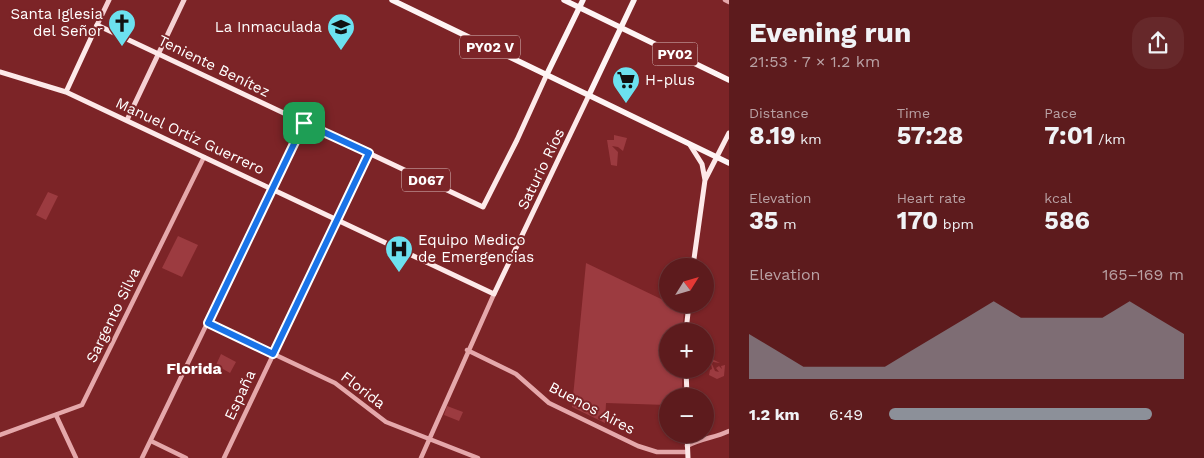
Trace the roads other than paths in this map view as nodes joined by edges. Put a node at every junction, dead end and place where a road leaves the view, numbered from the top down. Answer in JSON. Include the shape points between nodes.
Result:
{"nodes":[{"id":1,"x":108,"y":0,"type":"edge"},
{"id":2,"x":184,"y":0,"type":"edge"},
{"id":3,"x":392,"y":0,"type":"edge"},
{"id":4,"x":564,"y":0,"type":"edge"},
{"id":5,"x":583,"y":0,"type":"edge"},
{"id":6,"x":634,"y":0,"type":"edge"},
{"id":7,"x":725,"y":0,"type":"edge"},
{"id":8,"x":729,"y":2,"type":"edge"},
{"id":9,"x":580,"y":8,"type":"junction"},
{"id":10,"x":97,"y":24,"type":"junction"},
{"id":11,"x":621,"y":28,"type":"junction"},
{"id":12,"x":158,"y":53,"type":"junction"},
{"id":13,"x":1,"y":72,"type":"edge"},
{"id":14,"x":547,"y":74,"type":"junction"},
{"id":15,"x":729,"y":80,"type":"edge"},
{"id":16,"x":66,"y":92,"type":"junction"},
{"id":17,"x":589,"y":95,"type":"junction"},
{"id":18,"x":127,"y":120,"type":"junction"},
{"id":19,"x":304,"y":123,"type":"junction"},
{"id":20,"x":729,"y":133,"type":"edge"},
{"id":21,"x":690,"y":144,"type":"junction"},
{"id":22,"x":369,"y":153,"type":"junction"},
{"id":23,"x":204,"y":157,"type":"junction"},
{"id":24,"x":718,"y":157,"type":"junction"},
{"id":25,"x":729,"y":163,"type":"edge"},
{"id":26,"x":705,"y":180,"type":"junction"},
{"id":27,"x":274,"y":189,"type":"junction"},
{"id":28,"x":338,"y":219,"type":"junction"},
{"id":29,"x":694,"y":258,"type":"edge"},
{"id":30,"x":494,"y":294,"type":"junction"},
{"id":31,"x":208,"y":323,"type":"junction"},
{"id":32,"x":467,"y":350,"type":"junction"},
{"id":33,"x":273,"y":354,"type":"junction"},
{"id":34,"x":56,"y":415,"type":"junction"},
{"id":35,"x":729,"y":431,"type":"edge"},
{"id":36,"x":0,"y":435,"type":"edge"},
{"id":37,"x":430,"y":438,"type":"junction"},
{"id":38,"x":150,"y":441,"type":"junction"},
{"id":39,"x":687,"y":452,"type":"edge"},
{"id":40,"x":469,"y":456,"type":"edge"},
{"id":41,"x":76,"y":458,"type":"edge"},
{"id":42,"x":142,"y":458,"type":"edge"},
{"id":43,"x":186,"y":458,"type":"edge"},
{"id":44,"x":225,"y":458,"type":"edge"},
{"id":45,"x":421,"y":458,"type":"edge"},
{"id":46,"x":478,"y":458,"type":"edge"}],
"edges":[{"from":1,"to":10,"type":"main road"},
{"from":2,"to":12,"type":"main road"},
{"from":3,"to":14,"type":"highway","number":"PY02 V"},
{"from":4,"to":9,"type":"highway","number":"PY02"},
{"from":5,"to":9,"type":"highway"},
{"from":6,"to":11,"type":"highway","name":"Saturio Ríos"},
{"from":7,"to":8,"type":"street"},
{"from":9,"to":11,"type":"highway","number":"PY02"},
{"from":9,"to":14,"type":"highway"},
{"from":10,"to":12,"type":"main road","name":"Teniente Benítez","number":"D067"},
{"from":10,"to":16,"type":"main road"},
{"from":11,"to":15,"type":"highway","number":"PY02"},
{"from":11,"to":17,"type":"highway","name":"Saturio Ríos"},
{"from":12,"to":18,"type":"main road"},
{"from":12,"to":19,"type":"main road","name":"Teniente Benítez","number":"D067"},
{"from":13,"to":16,"type":"main road","name":"Manuel Ortíz Guerrero"},
{"from":14,"to":17,"type":"highway","number":"PY02 V"},
{"from":14,"to":22,"type":"main road","name":"Teniente Benítez","number":"D067","via":[[483,207]]},
{"from":16,"to":18,"type":"main road","name":"Manuel Ortíz Guerrero"},
{"from":17,"to":21,"type":"highway","number":"PY02 V"},
{"from":17,"to":30,"type":"main road","name":"Saturio Ríos"},
{"from":18,"to":23,"type":"main road","name":"Manuel Ortíz Guerrero"},
{"from":19,"to":22,"type":"main road","name":"Teniente Benítez","number":"D067"},
{"from":19,"to":27,"type":"street"},
{"from":20,"to":24,"type":"main road"},
{"from":21,"to":24,"type":"highway","number":"PY02 V"},
{"from":21,"to":26,"type":"main road","via":[[702,164]]},
{"from":22,"to":28,"type":"street","name":"España"},
{"from":23,"to":27,"type":"main road","name":"Manuel Ortíz Guerrero"},
{"from":23,"to":34,"type":"street","name":"Sargento Silva","via":[[82,405]]},
{"from":24,"to":25,"type":"highway","number":"PY02 V"},
{"from":24,"to":26,"type":"main road"},
{"from":26,"to":29,"type":"main road"},
{"from":27,"to":28,"type":"main road","name":"Manuel Ortíz Guerrero"},
{"from":27,"to":31,"type":"street"},
{"from":28,"to":30,"type":"main road","name":"Manuel Ortíz Guerrero"},
{"from":28,"to":33,"type":"street","name":"España"},
{"from":30,"to":32,"type":"street","name":"Saturio Ríos"},
{"from":31,"to":33,"type":"street","name":"Florida"},
{"from":31,"to":38,"type":"street"},
{"from":32,"to":37,"type":"street","name":"Saturio Ríos"},
{"from":32,"to":39,"type":"street","name":"Buenos Aires","via":[[516,374],[549,403],[638,446],[658,452]]},
{"from":33,"to":37,"type":"street","name":"Florida","via":[[343,388],[386,422]]},
{"from":33,"to":44,"type":"street","name":"España"},
{"from":34,"to":36,"type":"street","name":"Sargento Silva"},
{"from":34,"to":41,"type":"street"},
{"from":35,"to":39,"type":"street","via":[[702,438]]},
{"from":37,"to":40,"type":"street","name":"Florida"},
{"from":37,"to":45,"type":"street","name":"Saturio Ríos"},
{"from":38,"to":42,"type":"street"},
{"from":38,"to":43,"type":"street"},
{"from":40,"to":46,"type":"street","name":"Florida"}]}
